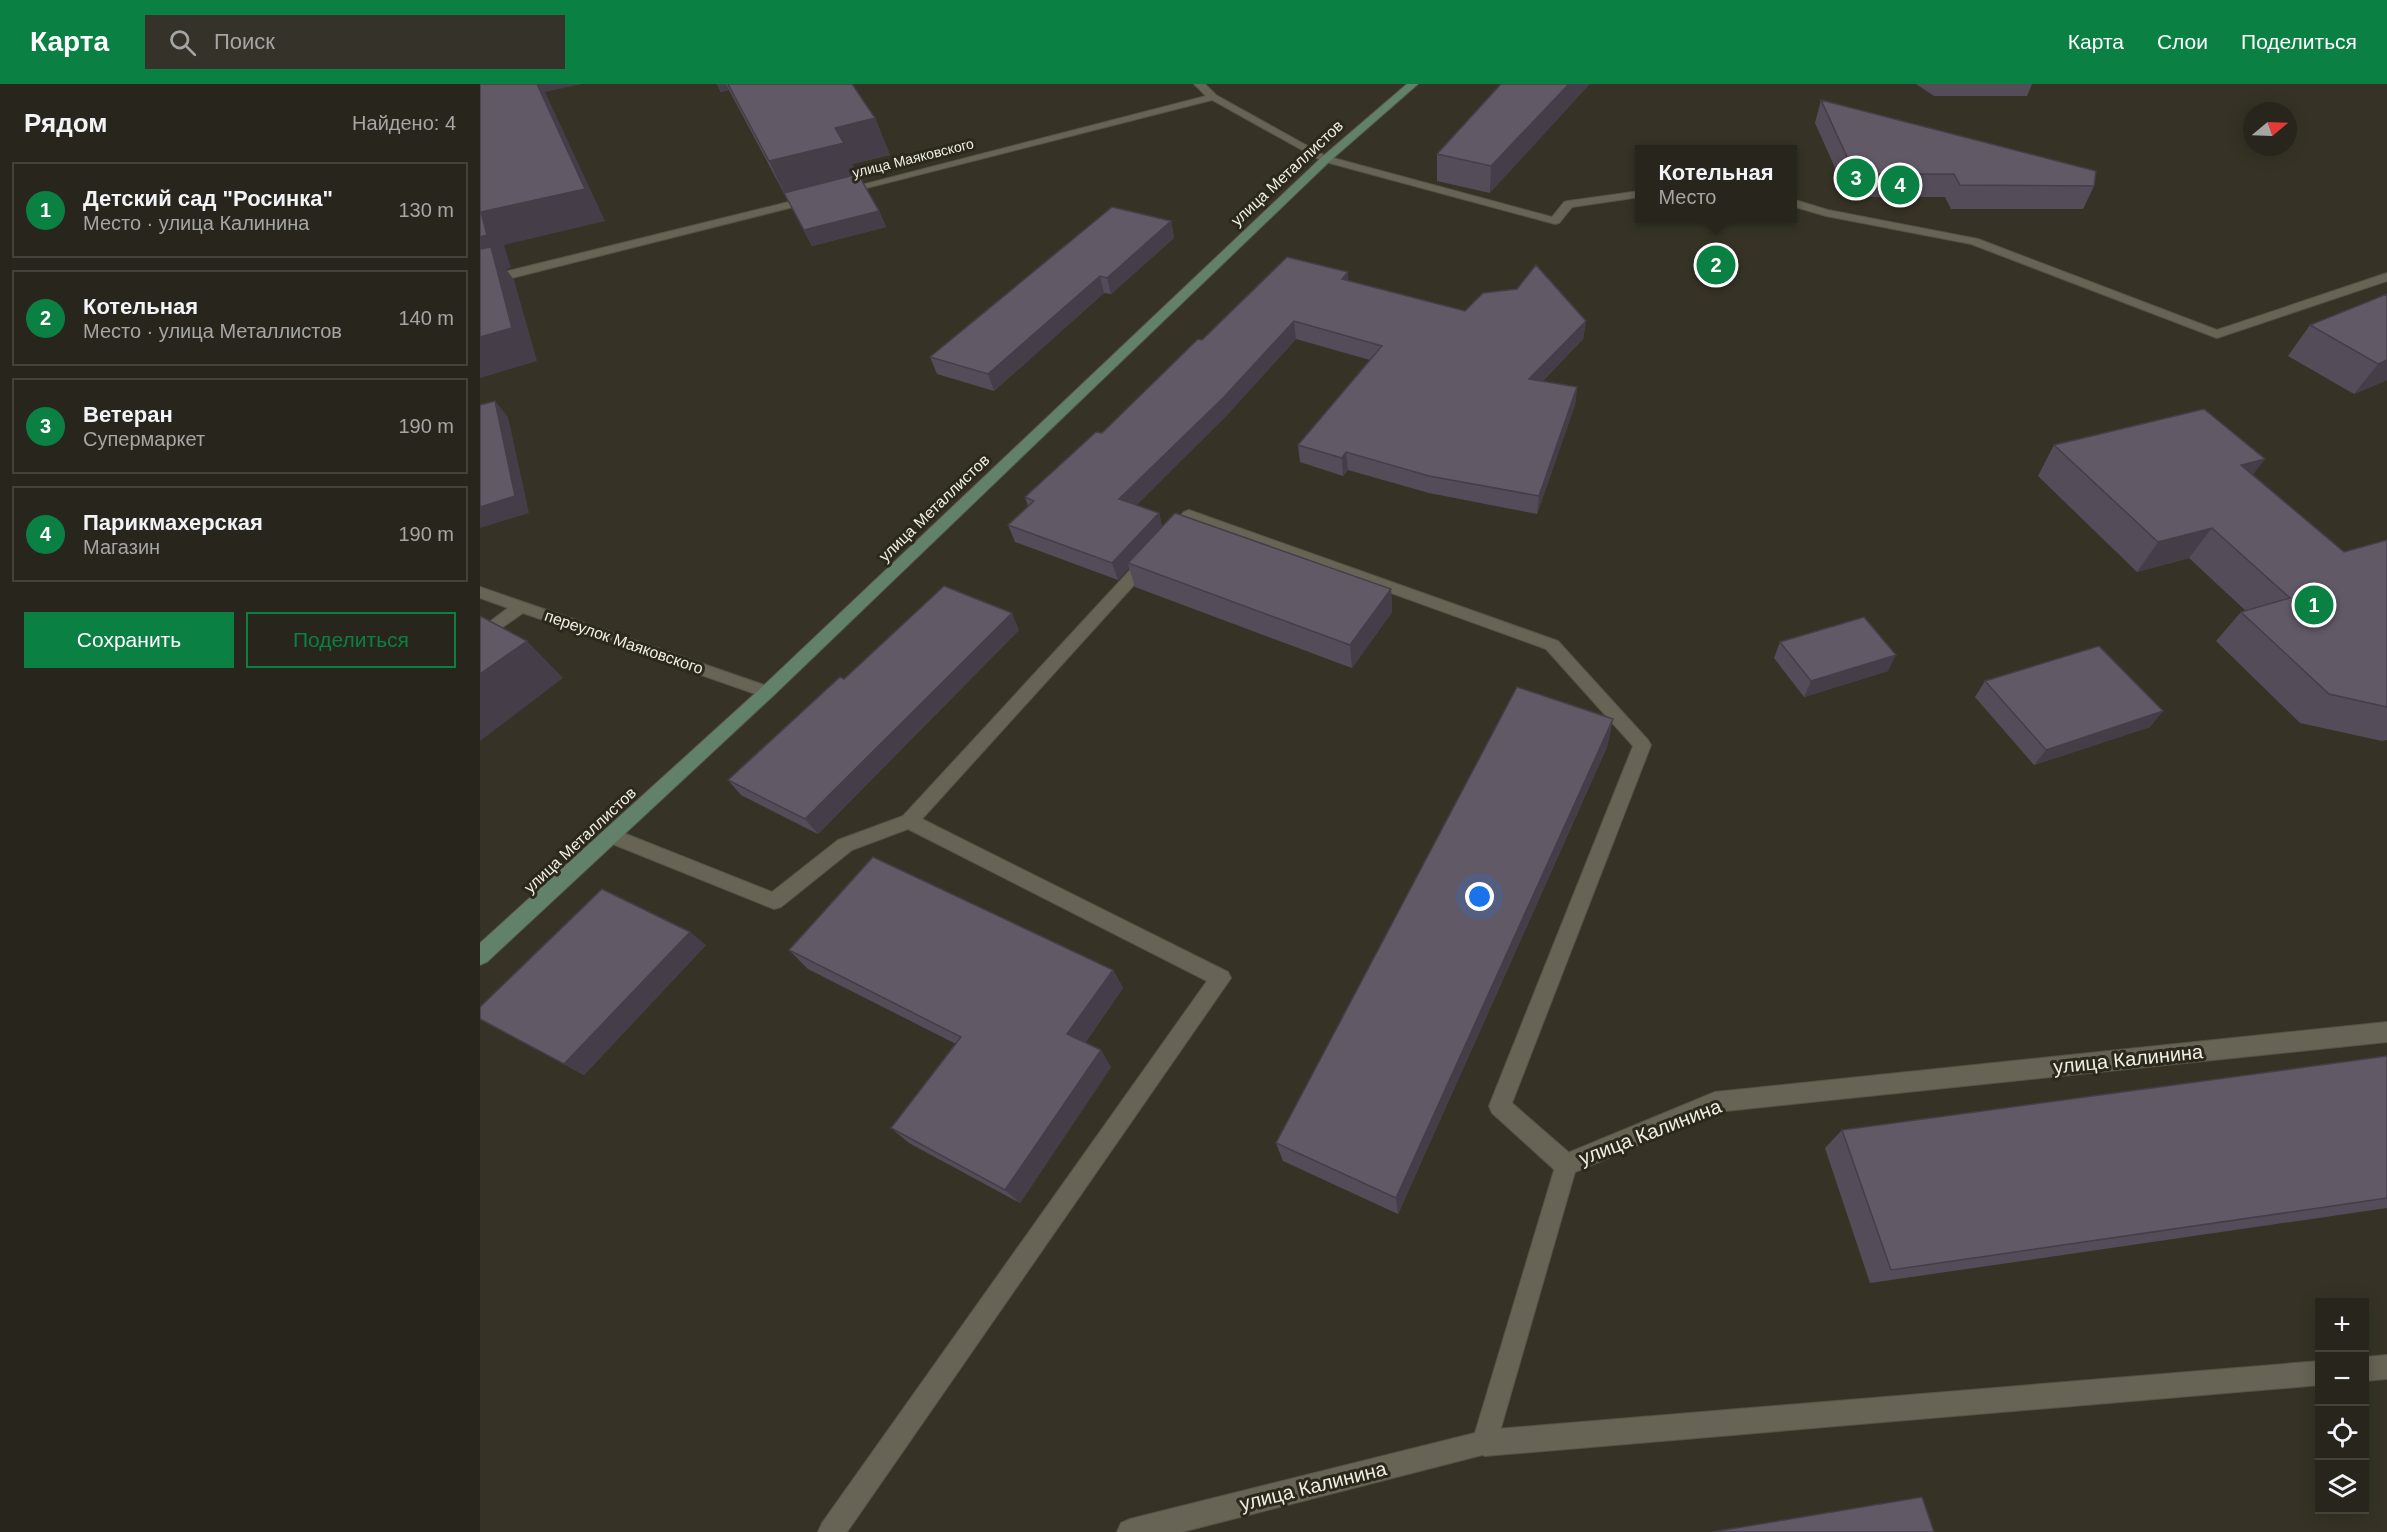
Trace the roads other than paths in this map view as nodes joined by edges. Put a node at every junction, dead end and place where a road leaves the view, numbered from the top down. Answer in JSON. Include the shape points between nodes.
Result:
{"nodes":[{"id":1,"x":1199,"y":84,"type":"edge"},
{"id":2,"x":1413,"y":84,"type":"edge"},
{"id":3,"x":1213,"y":97,"type":"junction"},
{"id":4,"x":1326,"y":159,"type":"junction"},
{"id":5,"x":1635,"y":195,"type":"edge"},
{"id":6,"x":1797,"y":204,"type":"edge"},
{"id":7,"x":2387,"y":277,"type":"edge"},
{"id":8,"x":480,"y":282,"type":"edge"},
{"id":9,"x":480,"y":592,"type":"edge"},
{"id":10,"x":520,"y":606,"type":"junction"},
{"id":11,"x":480,"y":637,"type":"edge"},
{"id":12,"x":767,"y":692,"type":"junction"},
{"id":13,"x":909,"y":821,"type":"junction"},
{"id":14,"x":611,"y":836,"type":"junction"},
{"id":15,"x":480,"y":956,"type":"edge"},
{"id":16,"x":2387,"y":1032,"type":"edge"},
{"id":17,"x":1566,"y":1165,"type":"junction"},
{"id":18,"x":2387,"y":1367,"type":"edge"},
{"id":19,"x":2369,"y":1369,"type":"edge"},
{"id":20,"x":2315,"y":1373,"type":"edge"},
{"id":21,"x":1485,"y":1443,"type":"junction"},
{"id":22,"x":831,"y":1532,"type":"edge"},
{"id":23,"x":1130,"y":1532,"type":"edge"}],
"edges":[{"from":1,"to":3,"type":"street"},
{"from":2,"to":4,"type":"street","name":"улица Металлистов"},
{"from":3,"to":4,"type":"street"},
{"from":3,"to":8,"type":"street","name":"улица Маяковского"},
{"from":4,"to":5,"type":"street","via":[[1555,220],[1568,204]]},
{"from":4,"to":12,"type":"street","name":"улица Металлистов"},
{"from":6,"to":7,"type":"street","via":[[1826,213],[1974,241],[2217,334]]},
{"from":9,"to":10,"type":"street","name":"переулок Маяковского"},
{"from":10,"to":11,"type":"street"},
{"from":10,"to":12,"type":"street","name":"переулок Маяковского"},
{"from":12,"to":14,"type":"street","name":"улица Металлистов"},
{"from":13,"to":14,"type":"street","via":[[845,845],[774,901]]},
{"from":13,"to":17,"type":"street","via":[[1189,515],[1552,645],[1642,745],[1500,1106]]},
{"from":13,"to":22,"type":"street","via":[[1221,978]]},
{"from":14,"to":15,"type":"street","name":"улица Металлистов"},
{"from":16,"to":17,"type":"street","name":"улица Калинина","via":[[1715,1102]]},
{"from":17,"to":21,"type":"street","name":"улица Калинина"},
{"from":18,"to":19,"type":"street"},
{"from":20,"to":21,"type":"street"},
{"from":21,"to":23,"type":"street","name":"улица Калинина"}]}
